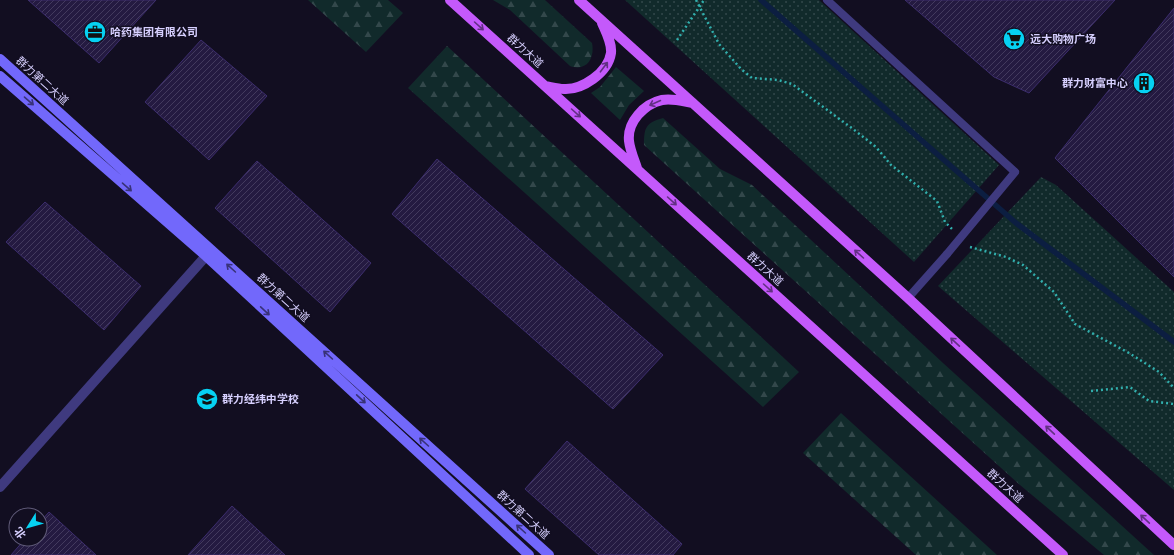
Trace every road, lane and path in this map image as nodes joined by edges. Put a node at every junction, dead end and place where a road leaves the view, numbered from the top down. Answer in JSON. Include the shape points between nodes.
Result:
{"nodes":[{"id":1,"x":450,"y":0,"type":"edge"},
{"id":2,"x":579,"y":0,"type":"edge"},
{"id":3,"x":696,"y":0,"type":"edge"},
{"id":4,"x":704,"y":0,"type":"edge"},
{"id":5,"x":827,"y":0,"type":"edge"},
{"id":6,"x":600,"y":19,"type":"junction"},
{"id":7,"x":677,"y":40,"type":"dead end"},
{"id":8,"x":0,"y":59,"type":"edge"},
{"id":9,"x":0,"y":76,"type":"edge"},
{"id":10,"x":545,"y":86,"type":"junction"},
{"id":11,"x":693,"y":103,"type":"junction"},
{"id":12,"x":638,"y":170,"type":"junction"},
{"id":13,"x":955,"y":232,"type":"dead end"},
{"id":14,"x":965,"y":242,"type":"dead end"},
{"id":15,"x":206,"y":256,"type":"junction"},
{"id":16,"x":908,"y":298,"type":"junction"},
{"id":17,"x":1174,"y":388,"type":"edge"},
{"id":18,"x":1091,"y":391,"type":"dead end"},
{"id":19,"x":1174,"y":404,"type":"edge"},
{"id":20,"x":0,"y":487,"type":"edge"},
{"id":21,"x":1174,"y":545,"type":"edge"},
{"id":22,"x":529,"y":555,"type":"edge"},
{"id":23,"x":550,"y":555,"type":"edge"},
{"id":24,"x":1063,"y":555,"type":"edge"}],
"edges":[{"from":1,"to":10,"type":"main road","name":"群力大道","one_way":true},
{"from":2,"to":6,"type":"main road"},
{"from":3,"to":13,"type":"path","via":[[719,44],[741,69],[752,78],[792,84],[853,129],[876,147],[891,165],[937,201],[945,222]]},
{"from":4,"to":7,"type":"path","bridge":true},
{"from":5,"to":16,"type":"lane","bridge":true,"via":[[1015,172]]},
{"from":10,"to":6,"type":"main road","one_way":true,"via":[[563,90],[583,86],[607,64],[610,43]]},
{"from":6,"to":11,"type":"main road"},
{"from":23,"to":8,"type":"main road","name":"群力第二大道","one_way":true},
{"from":9,"to":15,"type":"main road","name":"群力第二大道","one_way":true},
{"from":10,"to":12,"type":"main road","name":"群力大道","one_way":true},
{"from":11,"to":12,"type":"main road","one_way":true,"via":[[674,99],[662,100],[652,104],[637,116],[630,129],[629,140]]},
{"from":16,"to":11,"type":"main road","one_way":true},
{"from":12,"to":24,"type":"main road","name":"群力大道","one_way":true},
{"from":14,"to":17,"type":"path","via":[[970,247],[1006,257],[1023,265],[1054,292],[1074,324],[1159,372]]},
{"from":15,"to":20,"type":"street"},
{"from":15,"to":22,"type":"main road","name":"群力第二大道","one_way":true},
{"from":21,"to":16,"type":"main road","one_way":true},
{"from":18,"to":19,"type":"path","via":[[1130,387],[1149,401]]}]}
